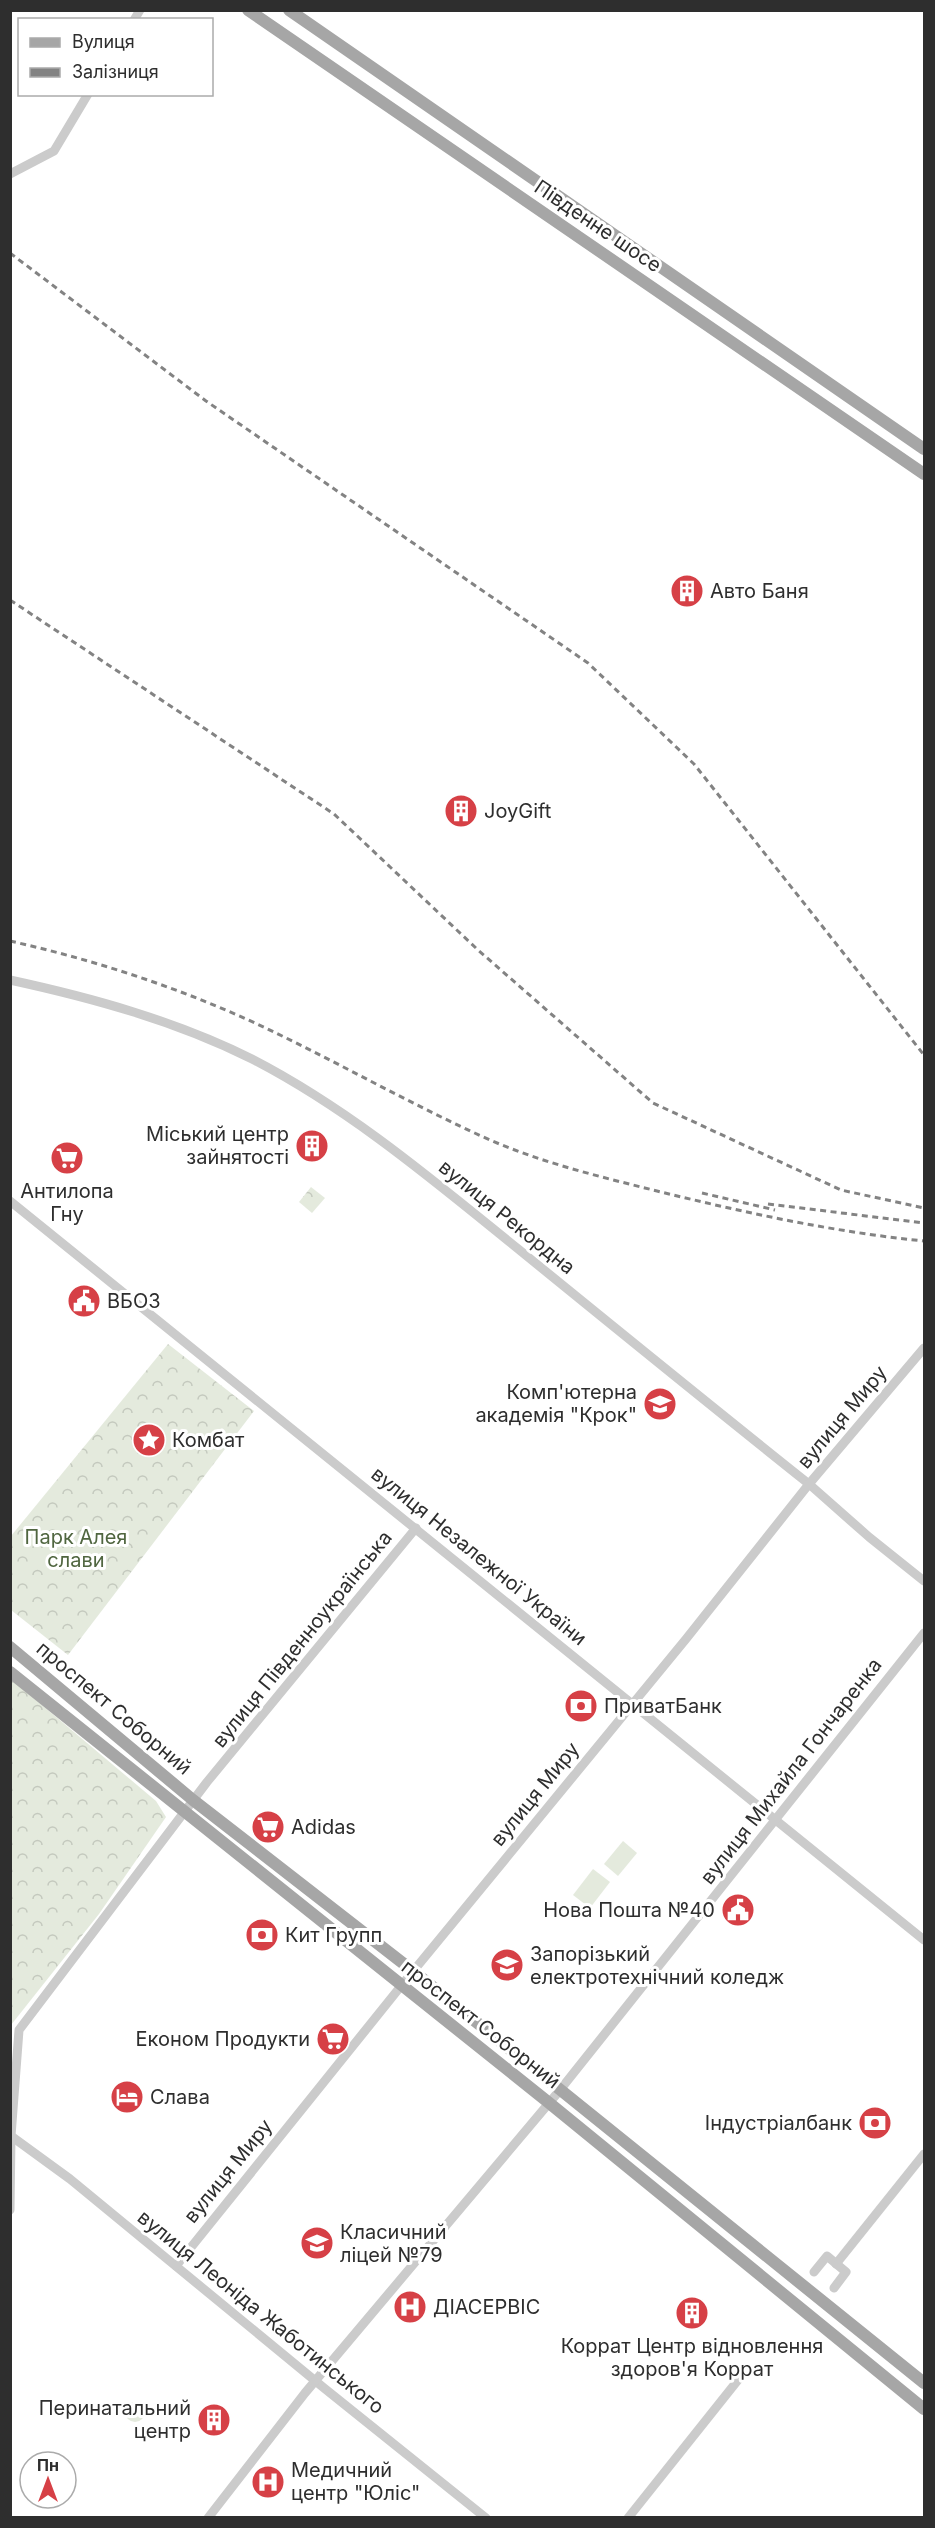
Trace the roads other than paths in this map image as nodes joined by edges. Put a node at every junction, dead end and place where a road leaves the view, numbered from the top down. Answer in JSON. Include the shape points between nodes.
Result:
{"nodes":[{"id":1,"x":248,"y":10,"type":"edge"},
{"id":2,"x":289,"y":10,"type":"edge"},
{"id":3,"x":87,"y":96,"type":"edge"},
{"id":4,"x":10,"y":174,"type":"edge"},
{"id":5,"x":728,"y":315,"type":"junction"},
{"id":6,"x":718,"y":333,"type":"junction"},
{"id":7,"x":924,"y":449,"type":"edge"},
{"id":8,"x":924,"y":474,"type":"edge"},
{"id":9,"x":10,"y":980,"type":"edge"},
{"id":10,"x":10,"y":1201,"type":"edge"},
{"id":11,"x":924,"y":1348,"type":"edge"},
{"id":12,"x":809,"y":1484,"type":"junction"},
{"id":13,"x":416,"y":1528,"type":"junction"},
{"id":14,"x":924,"y":1581,"type":"edge"},
{"id":15,"x":924,"y":1633,"type":"edge"},
{"id":16,"x":10,"y":1647,"type":"edge"},
{"id":17,"x":10,"y":1672,"type":"edge"},
{"id":18,"x":632,"y":1703,"type":"junction"},
{"id":19,"x":193,"y":1800,"type":"junction"},
{"id":20,"x":184,"y":1812,"type":"junction"},
{"id":21,"x":776,"y":1821,"type":"junction"},
{"id":22,"x":924,"y":1940,"type":"edge"},
{"id":23,"x":413,"y":1971,"type":"junction"},
{"id":24,"x":401,"y":1986,"type":"junction"},
{"id":25,"x":560,"y":2090,"type":"junction"},
{"id":26,"x":548,"y":2102,"type":"junction"},
{"id":27,"x":11,"y":2136,"type":"edge"},
{"id":28,"x":924,"y":2154,"type":"edge"},
{"id":29,"x":10,"y":2210,"type":"edge"},
{"id":30,"x":836,"y":2264,"type":"junction"},
{"id":31,"x":176,"y":2266,"type":"junction"},
{"id":32,"x":814,"y":2272,"type":"dead end"},
{"id":33,"x":834,"y":2288,"type":"dead end"},
{"id":34,"x":742,"y":2375,"type":"dead end"},
{"id":35,"x":316,"y":2380,"type":"junction"},
{"id":36,"x":924,"y":2383,"type":"edge"},
{"id":37,"x":924,"y":2409,"type":"edge"},
{"id":38,"x":208,"y":2517,"type":"edge"},
{"id":39,"x":486,"y":2517,"type":"edge"},
{"id":40,"x":628,"y":2517,"type":"edge"}],
"edges":[{"from":1,"to":6,"type":"main road","name":"Південне шосе"},
{"from":2,"to":5,"type":"main road","name":"Південне шосе"},
{"from":3,"to":4,"type":"street","via":[[54,151]]},
{"from":5,"to":6,"type":"main road"},
{"from":5,"to":7,"type":"main road","name":"Південне шосе"},
{"from":6,"to":8,"type":"main road","name":"Південне шосе"},
{"from":9,"to":12,"type":"street","name":"вулиця Рекордна","via":[[162,1021],[250,1059],[310,1091],[418,1168]]},
{"from":10,"to":13,"type":"street","name":"вулиця Незалежної України"},
{"from":11,"to":12,"type":"street","name":"вулиця Миру"},
{"from":12,"to":14,"type":"street","name":"вулиця Рекордна"},
{"from":12,"to":18,"type":"street","name":"вулиця Миру"},
{"from":13,"to":18,"type":"street","name":"вулиця Незалежної України"},
{"from":13,"to":19,"type":"street","name":"вулиця Південноукраїнська"},
{"from":15,"to":21,"type":"street","name":"вулиця Михайла Гончаренка"},
{"from":16,"to":19,"type":"main road","name":"проспект Соборний"},
{"from":17,"to":20,"type":"main road","name":"проспект Соборний"},
{"from":18,"to":21,"type":"street","name":"вулиця Незалежної України"},
{"from":18,"to":23,"type":"street","name":"вулиця Миру"},
{"from":19,"to":20,"type":"street","name":"вулиця Південноукраїнська"},
{"from":19,"to":23,"type":"main road","name":"проспект Соборний"},
{"from":20,"to":24,"type":"main road","name":"проспект Соборний"},
{"from":20,"to":27,"type":"street","name":"вулиця Південноукраїнська","via":[[19,2030]]},
{"from":21,"to":22,"type":"street","name":"вулиця Незалежної України"},
{"from":21,"to":25,"type":"street","name":"вулиця Михайла Гончаренка"},
{"from":23,"to":24,"type":"street","name":"вулиця Миру"},
{"from":23,"to":25,"type":"main road","name":"проспект Соборний"},
{"from":24,"to":26,"type":"main road","name":"проспект Соборний"},
{"from":24,"to":31,"type":"street","name":"вулиця Миру"},
{"from":25,"to":26,"type":"street","name":"вулиця Михайла Гончаренка"},
{"from":25,"to":36,"type":"main road","name":"проспект Соборний"},
{"from":26,"to":35,"type":"street","name":"вулиця Михайла Гончаренка"},
{"from":26,"to":37,"type":"main road","name":"проспект Соборний"},
{"from":27,"to":29,"type":"street","name":"вулиця Південноукраїнська"},
{"from":27,"to":31,"type":"street","name":"вулиця Леоніда Жаботинського"},
{"from":28,"to":30,"type":"street"},
{"from":30,"to":32,"type":"street","via":[[827,2256]]},
{"from":30,"to":33,"type":"street","via":[[846,2272]]},
{"from":31,"to":35,"type":"street","name":"вулиця Леоніда Жаботинського"},
{"from":34,"to":40,"type":"street"},
{"from":35,"to":38,"type":"street","name":"вулиця Михайла Гончаренка"},
{"from":35,"to":39,"type":"street","name":"вулиця Леоніда Жаботинського"}]}
